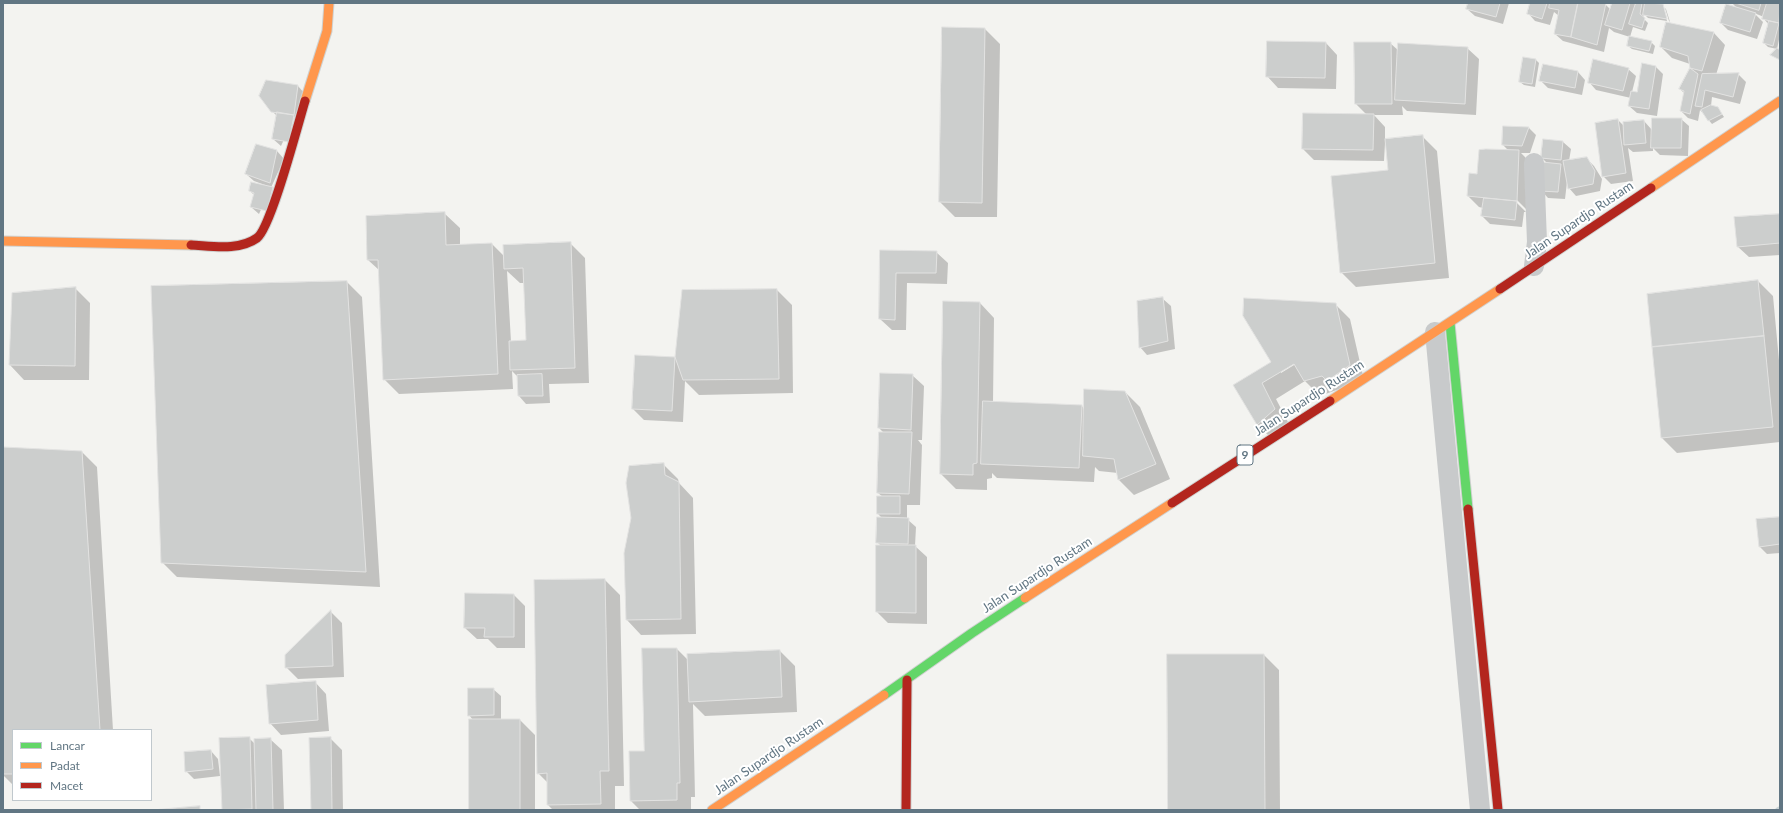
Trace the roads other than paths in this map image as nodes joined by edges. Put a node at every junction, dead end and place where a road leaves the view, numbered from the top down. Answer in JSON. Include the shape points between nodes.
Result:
{"nodes":[{"id":1,"x":329,"y":3,"type":"edge"},
{"id":2,"x":1780,"y":100,"type":"edge"},
{"id":3,"x":1534,"y":163,"type":"dead end"},
{"id":4,"x":3,"y":241,"type":"edge"},
{"id":5,"x":1534,"y":266,"type":"junction"},
{"id":6,"x":1442,"y":327,"type":"junction"},
{"id":7,"x":907,"y":680,"type":"junction"},
{"id":8,"x":712,"y":810,"type":"edge"},
{"id":9,"x":906,"y":810,"type":"edge"},
{"id":10,"x":1480,"y":810,"type":"edge"},
{"id":11,"x":1498,"y":810,"type":"edge"}],
"edges":[{"from":1,"to":4,"type":"main road","via":[[327,30],[266,228],[260,237],[247,244],[231,246]]},
{"from":2,"to":5,"type":"main road","name":"Jalan Supardjo Rustam","number":"9"},
{"from":3,"to":5,"type":"street","via":[[1538,242]]},
{"from":5,"to":6,"type":"main road","name":"Jalan Supardjo Rustam","number":"9"},
{"from":6,"to":7,"type":"main road","name":"Jalan Supardjo Rustam","number":"9","via":[[985,624]]},
{"from":6,"to":10,"type":"street"},
{"from":6,"to":11,"type":"main road"},
{"from":7,"to":8,"type":"main road","name":"Jalan Supardjo Rustam","number":"9"},
{"from":7,"to":9,"type":"main road"}]}
